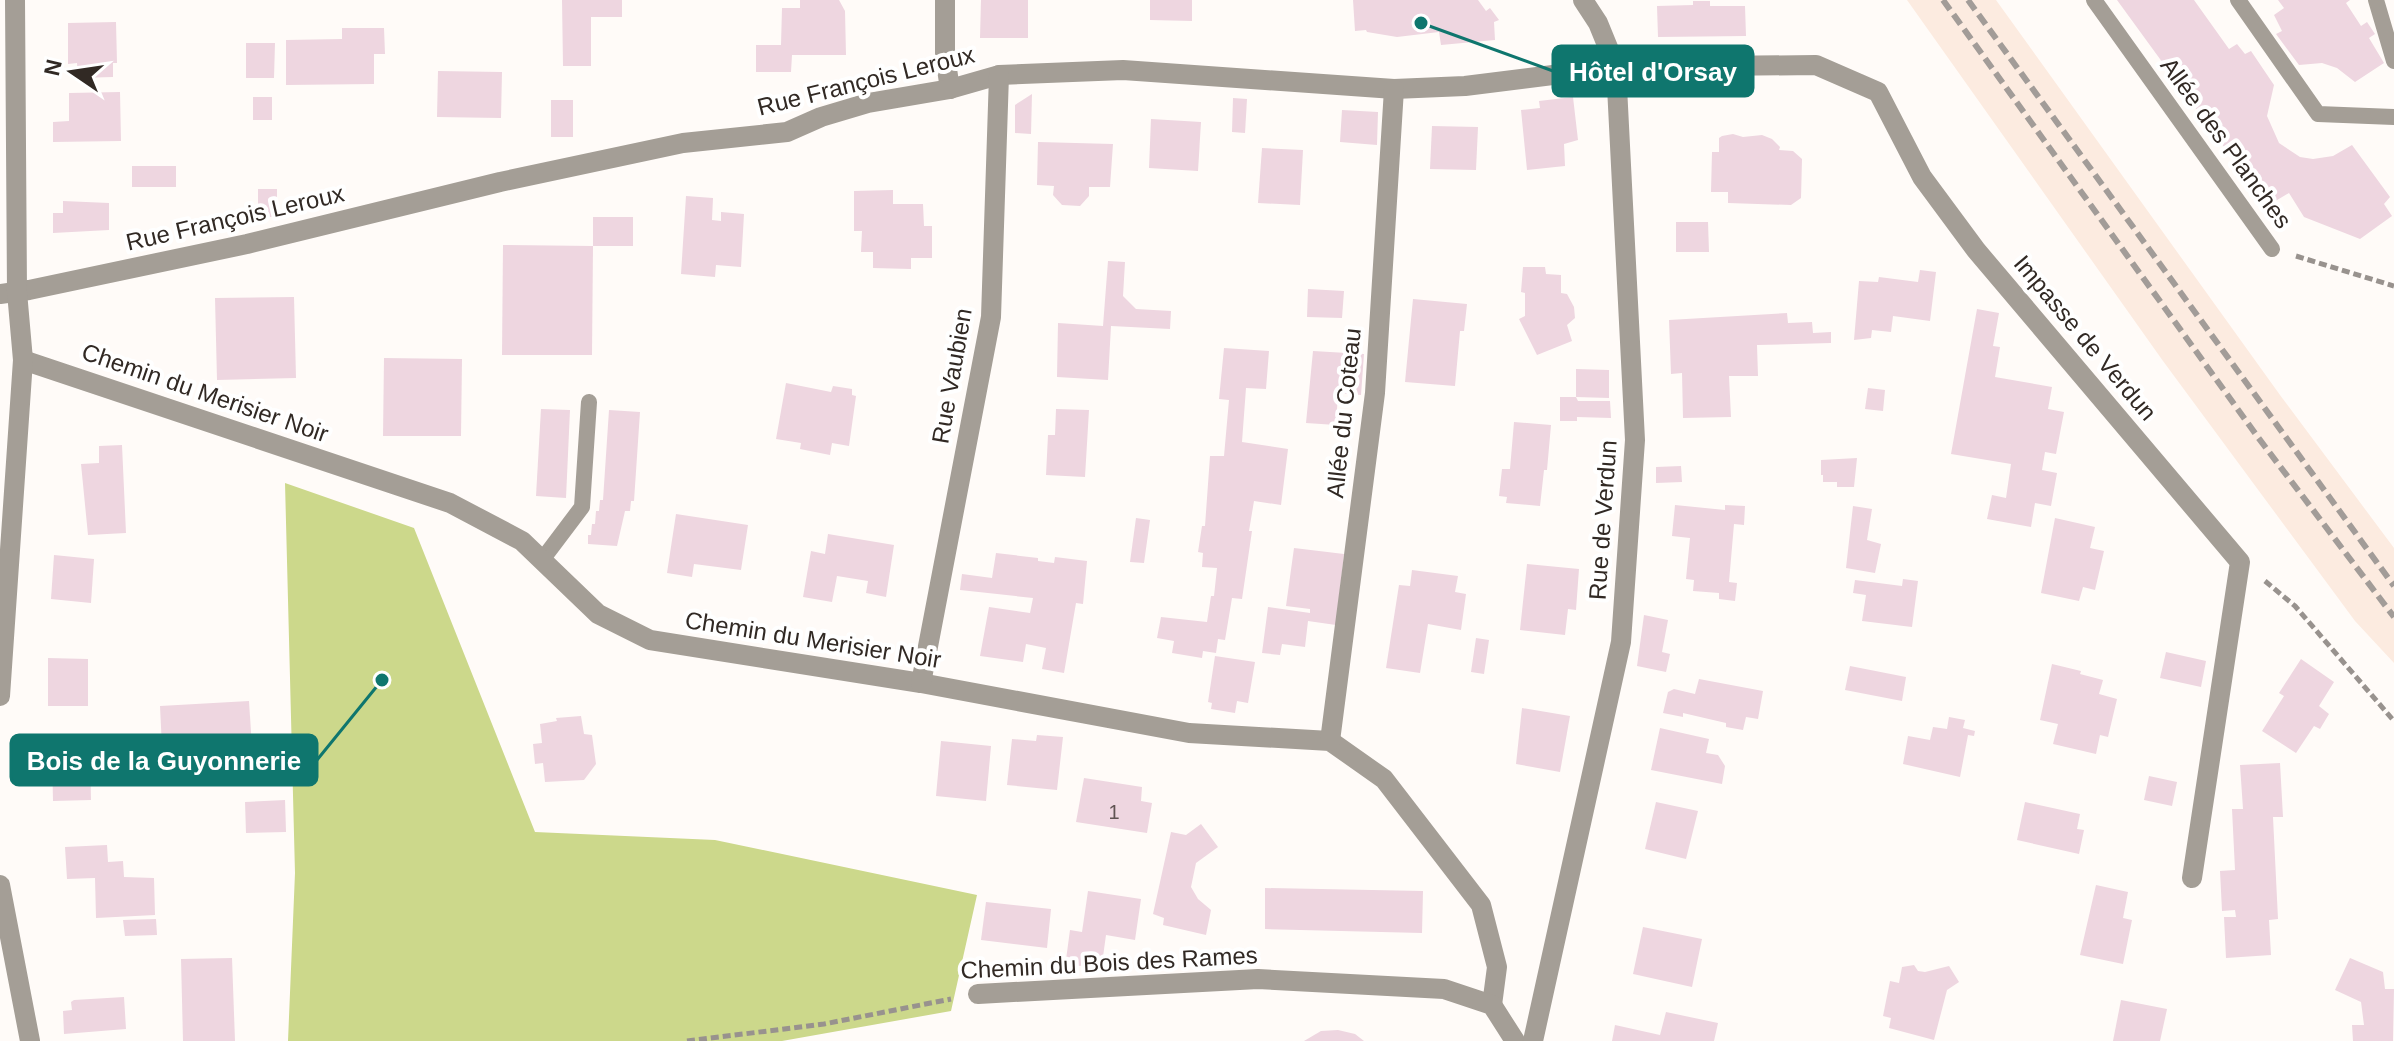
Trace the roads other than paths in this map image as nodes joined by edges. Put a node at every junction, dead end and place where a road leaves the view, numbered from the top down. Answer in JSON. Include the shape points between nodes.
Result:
{"nodes":[{"id":1,"x":15,"y":0,"type":"edge"},
{"id":2,"x":945,"y":0,"type":"edge"},
{"id":3,"x":1583,"y":0,"type":"edge"},
{"id":4,"x":2094,"y":0,"type":"edge"},
{"id":5,"x":2238,"y":0,"type":"edge"},
{"id":6,"x":2376,"y":0,"type":"edge"},
{"id":7,"x":2394,"y":61,"type":"edge"},
{"id":8,"x":1616,"y":67,"type":"junction"},
{"id":9,"x":999,"y":75,"type":"junction"},
{"id":10,"x":950,"y":89,"type":"junction"},
{"id":11,"x":1394,"y":89,"type":"junction"},
{"id":12,"x":2394,"y":117,"type":"edge"},
{"id":13,"x":2272,"y":249,"type":"road end"},
{"id":14,"x":8,"y":293,"type":"edge"},
{"id":15,"x":23,"y":360,"type":"junction"},
{"id":16,"x":589,"y":402,"type":"dead end"},
{"id":17,"x":542,"y":560,"type":"junction"},
{"id":18,"x":921,"y":683,"type":"junction"},
{"id":19,"x":0,"y":696,"type":"edge"},
{"id":20,"x":1330,"y":741,"type":"junction"},
{"id":21,"x":2192,"y":878,"type":"dead end"},
{"id":22,"x":0,"y":885,"type":"edge"},
{"id":23,"x":978,"y":994,"type":"road end"},
{"id":24,"x":1492,"y":1005,"type":"junction"},
{"id":25,"x":30,"y":1041,"type":"edge"},
{"id":26,"x":1515,"y":1041,"type":"edge"},
{"id":27,"x":1533,"y":1041,"type":"edge"}],
"edges":[{"from":1,"to":14,"type":"street"},
{"from":2,"to":10,"type":"street"},
{"from":3,"to":8,"type":"street","name":"Rue de Verdun"},
{"from":4,"to":13,"type":"lane","name":"Allée des Planches"},
{"from":5,"to":12,"type":"lane","via":[[2318,114]]},
{"from":6,"to":7,"type":"lane"},
{"from":8,"to":11,"type":"street","name":"Rue François Leroux","via":[[1465,86]]},
{"from":8,"to":21,"type":"street","name":"Impasse de Verdun","via":[[1816,65],[1878,92],[1922,177],[1976,250],[2240,562]]},
{"from":8,"to":27,"type":"street","name":"Rue de Verdun","via":[[1635,440],[1621,642]]},
{"from":9,"to":10,"type":"street","name":"Rue François Leroux"},
{"from":9,"to":11,"type":"street","name":"Rue François Leroux","via":[[1123,70]]},
{"from":9,"to":18,"type":"street","name":"Rue Vaubien","via":[[991,317]]},
{"from":10,"to":14,"type":"street","name":"Rue François Leroux","via":[[868,103],[787,132],[683,143],[247,244]]},
{"from":11,"to":20,"type":"street","name":"Allée du Coteau","via":[[1375,393]]},
{"from":14,"to":15,"type":"street"},
{"from":15,"to":17,"type":"street","name":"Chemin du Merisier Noir","via":[[450,503],[522,541]]},
{"from":15,"to":19,"type":"street"},
{"from":16,"to":17,"type":"lane","via":[[582,507]]},
{"from":17,"to":18,"type":"street","name":"Chemin du Merisier Noir","via":[[598,614],[650,640]]},
{"from":18,"to":20,"type":"street","name":"Chemin du Merisier Noir","via":[[1189,733]]},
{"from":20,"to":24,"type":"street","via":[[1384,779],[1481,905],[1497,967]]},
{"from":22,"to":25,"type":"street"},
{"from":23,"to":24,"type":"street","name":"Chemin du Bois des Rames","via":[[1258,979],[1444,989]]},
{"from":24,"to":26,"type":"street"}]}
